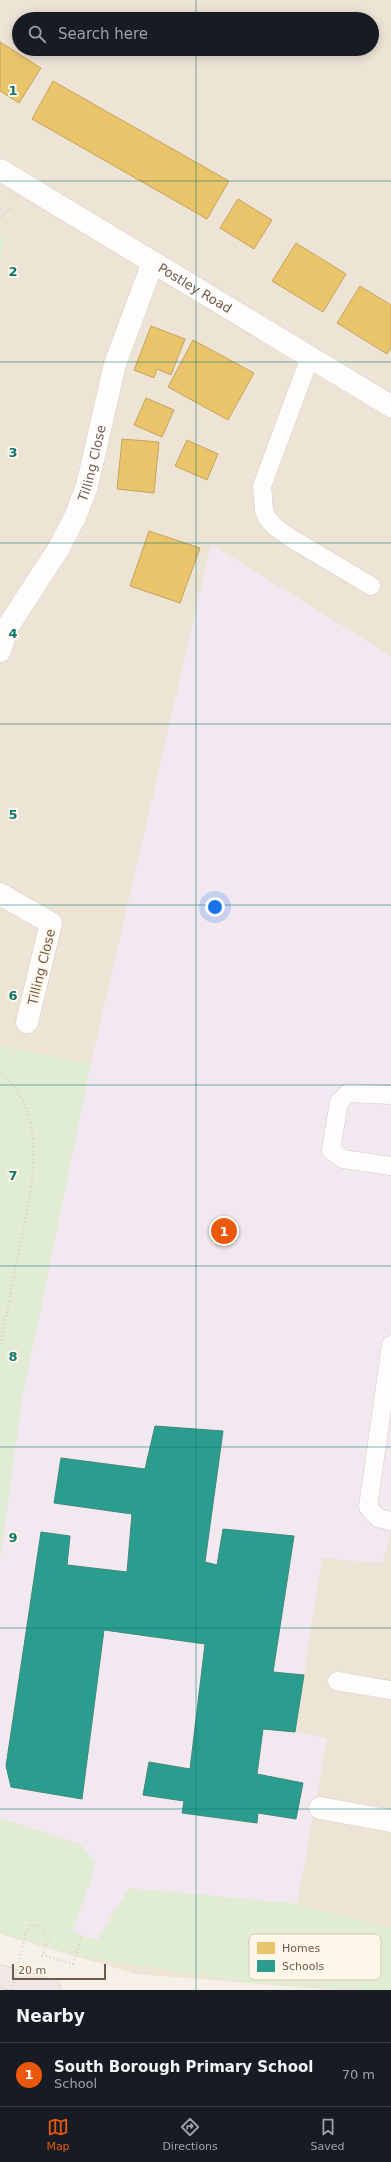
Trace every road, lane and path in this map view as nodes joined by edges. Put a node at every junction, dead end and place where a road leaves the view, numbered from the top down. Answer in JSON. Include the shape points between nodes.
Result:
{"nodes":[{"id":1,"x":0,"y":170,"type":"edge"},
{"id":2,"x":153,"y":262,"type":"junction"},
{"id":3,"x":310,"y":357,"type":"junction"},
{"id":4,"x":391,"y":406,"type":"edge"},
{"id":5,"x":371,"y":586,"type":"dead end"},
{"id":6,"x":0,"y":651,"type":"edge"},
{"id":7,"x":0,"y":894,"type":"edge"},
{"id":8,"x":27,"y":1022,"type":"dead end"},
{"id":9,"x":0,"y":1072,"type":"edge"},
{"id":10,"x":391,"y":1095,"type":"edge"},
{"id":11,"x":391,"y":1166,"type":"edge"},
{"id":12,"x":391,"y":1345,"type":"edge"},
{"id":13,"x":0,"y":1348,"type":"edge"},
{"id":14,"x":391,"y":1521,"type":"edge"},
{"id":15,"x":337,"y":1681,"type":"dead end"},
{"id":16,"x":391,"y":1690,"type":"edge"},
{"id":17,"x":320,"y":1808,"type":"dead end"},
{"id":18,"x":391,"y":1821,"type":"edge"},
{"id":19,"x":82,"y":1936,"type":"dead end"},
{"id":20,"x":42,"y":1955,"type":"junction"},
{"id":21,"x":0,"y":1976,"type":"edge"},
{"id":22,"x":32,"y":1989,"type":"edge"}],
"edges":[{"from":1,"to":2,"type":"street","name":"Postley Road"},
{"from":2,"to":3,"type":"street","name":"Postley Road"},
{"from":2,"to":6,"type":"street","name":"Tilling Close","via":[[115,364],[87,486],[76,515],[59,548],[8,628]]},
{"from":3,"to":4,"type":"street","name":"Postley Road"},
{"from":3,"to":5,"type":"lane","via":[[262,486],[264,510],[275,527],[289,537]]},
{"from":7,"to":8,"type":"street","name":"Tilling Close","via":[[51,923]]},
{"from":9,"to":13,"type":"path","via":[[17,1090],[26,1107],[31,1126],[33,1155],[31,1187]]},
{"from":10,"to":11,"type":"lane","via":[[348,1093],[339,1102],[331,1150],[343,1159]]},
{"from":12,"to":14,"type":"lane","via":[[368,1507],[378,1518]]},
{"from":15,"to":16,"type":"lane"},
{"from":17,"to":18,"type":"street"},
{"from":19,"to":20,"type":"path","via":[[73,1964]]},
{"from":20,"to":22,"type":"path"},
{"from":20,"to":22,"type":"path","bridge":true,"via":[[48,1941],[39,1924],[30,1925],[26,1932]]},
{"from":21,"to":22,"type":"highway"}]}
